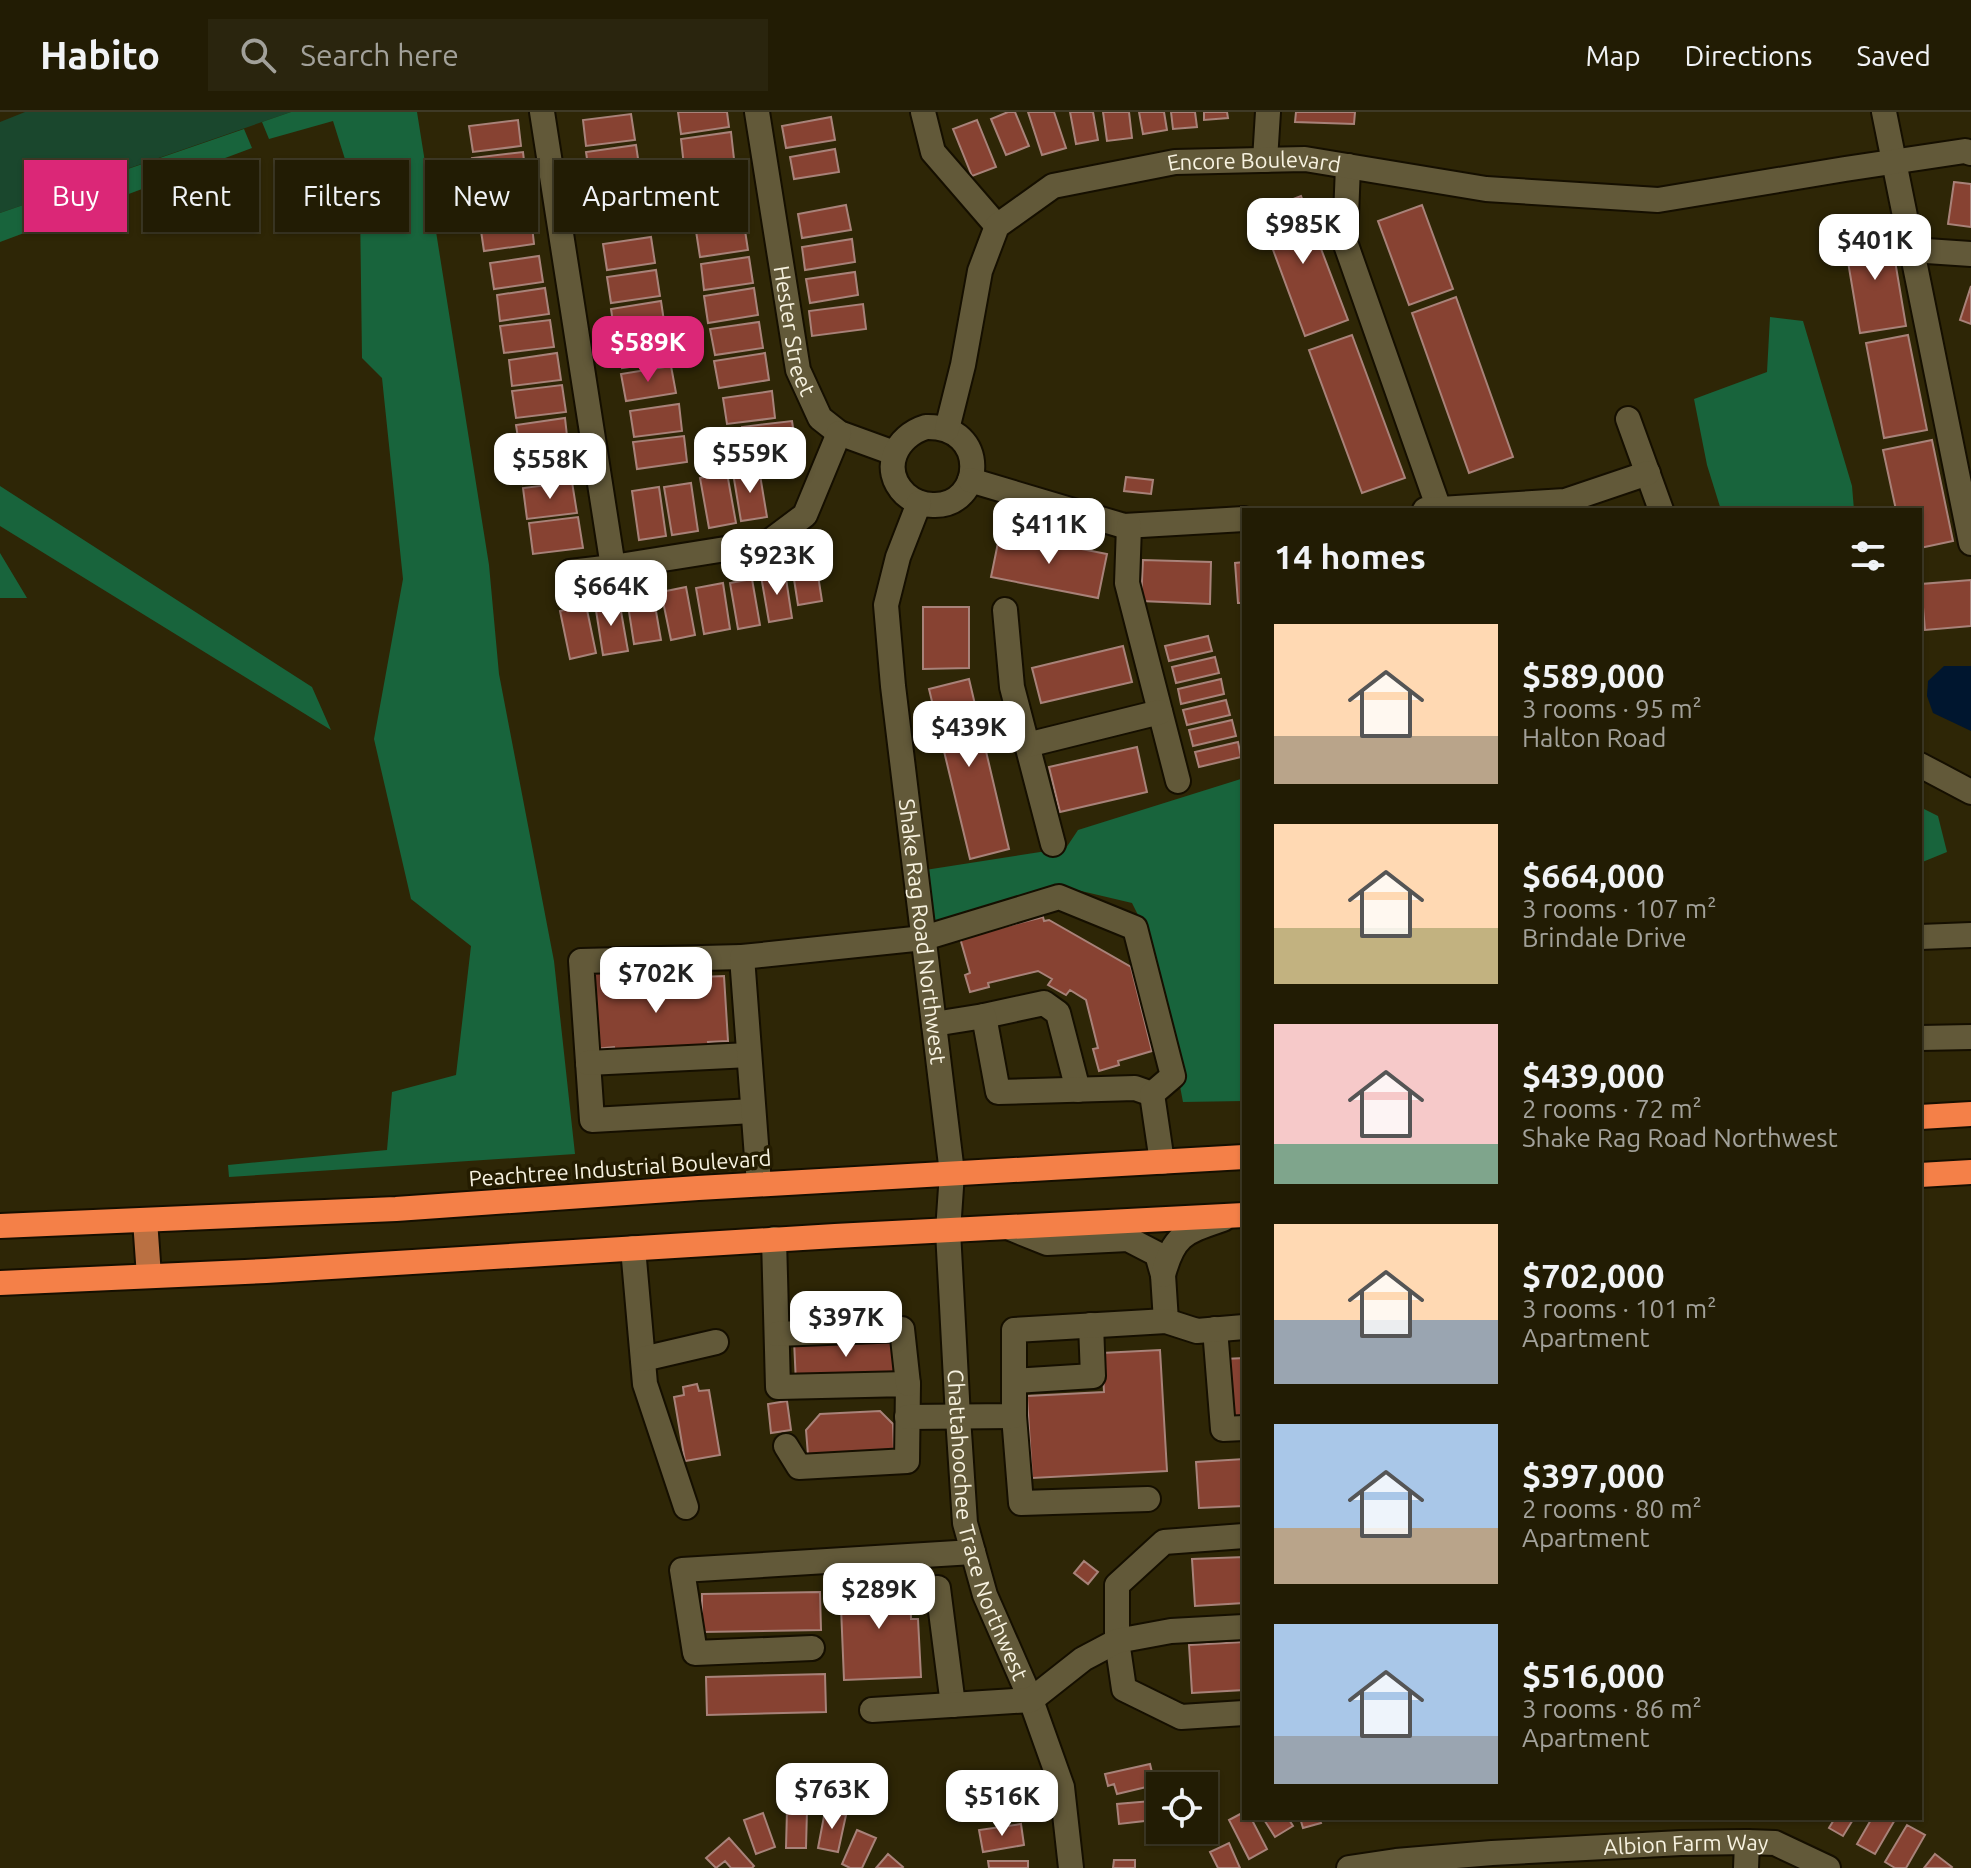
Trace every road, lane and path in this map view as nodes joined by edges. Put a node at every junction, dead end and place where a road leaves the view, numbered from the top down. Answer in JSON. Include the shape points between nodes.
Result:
{"nodes":[{"id":1,"x":542,"y":112,"type":"edge"},
{"id":2,"x":757,"y":112,"type":"edge"},
{"id":3,"x":923,"y":112,"type":"edge"},
{"id":4,"x":1268,"y":112,"type":"edge"},
{"id":5,"x":1884,"y":112,"type":"edge"},
{"id":6,"x":1971,"y":153,"type":"edge"},
{"id":7,"x":1265,"y":160,"type":"junction"},
{"id":8,"x":1894,"y":161,"type":"junction"},
{"id":9,"x":1348,"y":166,"type":"junction"},
{"id":10,"x":997,"y":226,"type":"junction"},
{"id":11,"x":1912,"y":250,"type":"junction"},
{"id":12,"x":1971,"y":254,"type":"edge"},
{"id":13,"x":1628,"y":419,"type":"dead end"},
{"id":14,"x":947,"y":429,"type":"junction"},
{"id":15,"x":839,"y":433,"type":"junction"},
{"id":16,"x":894,"y":453,"type":"junction"},
{"id":17,"x":1648,"y":473,"type":"junction"},
{"id":18,"x":970,"y":480,"type":"junction"},
{"id":19,"x":919,"y":503,"type":"junction"},
{"id":20,"x":1439,"y":508,"type":"edge"},
{"id":21,"x":1455,"y":508,"type":"edge"},
{"id":22,"x":1660,"y":508,"type":"edge"},
{"id":23,"x":1242,"y":519,"type":"edge"},
{"id":24,"x":1129,"y":526,"type":"junction"},
{"id":25,"x":1971,"y":543,"type":"edge"},
{"id":26,"x":613,"y":567,"type":"junction"},
{"id":27,"x":570,"y":572,"type":"dead end"},
{"id":28,"x":1005,"y":610,"type":"dead end"},
{"id":29,"x":1160,"y":712,"type":"junction"},
{"id":30,"x":1027,"y":745,"type":"junction"},
{"id":31,"x":1922,"y":766,"type":"edge"},
{"id":32,"x":1178,"y":781,"type":"dead end"},
{"id":33,"x":1971,"y":792,"type":"edge"},
{"id":34,"x":1053,"y":844,"type":"dead end"},
{"id":35,"x":1971,"y":935,"type":"edge"},
{"id":36,"x":1922,"y":937,"type":"edge"},
{"id":37,"x":924,"y":938,"type":"junction"},
{"id":38,"x":742,"y":957,"type":"junction"},
{"id":39,"x":984,"y":1016,"type":"junction"},
{"id":40,"x":934,"y":1024,"type":"junction"},
{"id":41,"x":1971,"y":1037,"type":"edge"},
{"id":42,"x":1922,"y":1038,"type":"edge"},
{"id":43,"x":749,"y":1055,"type":"junction"},
{"id":44,"x":588,"y":1063,"type":"junction"},
{"id":45,"x":1078,"y":1090,"type":"junction"},
{"id":46,"x":1152,"y":1094,"type":"junction"},
{"id":47,"x":753,"y":1111,"type":"junction"},
{"id":48,"x":1971,"y":1114,"type":"edge"},
{"id":49,"x":1922,"y":1117,"type":"edge"},
{"id":50,"x":1242,"y":1157,"type":"edge"},
{"id":51,"x":1162,"y":1162,"type":"junction"},
{"id":52,"x":1971,"y":1172,"type":"edge"},
{"id":53,"x":952,"y":1173,"type":"junction"},
{"id":54,"x":1922,"y":1175,"type":"edge"},
{"id":55,"x":759,"y":1184,"type":"junction"},
{"id":56,"x":1239,"y":1215,"type":"edge"},
{"id":57,"x":145,"y":1220,"type":"junction"},
{"id":58,"x":0,"y":1226,"type":"edge"},
{"id":59,"x":1010,"y":1228,"type":"junction"},
{"id":60,"x":948,"y":1231,"type":"junction"},
{"id":61,"x":774,"y":1239,"type":"junction"},
{"id":62,"x":633,"y":1248,"type":"junction"},
{"id":63,"x":1163,"y":1275,"type":"junction"},
{"id":64,"x":149,"y":1276,"type":"junction"},
{"id":65,"x":0,"y":1283,"type":"edge"},
{"id":66,"x":1166,"y":1321,"type":"junction"},
{"id":67,"x":1091,"y":1325,"type":"junction"},
{"id":68,"x":1242,"y":1327,"type":"edge"},
{"id":69,"x":1215,"y":1329,"type":"junction"},
{"id":70,"x":777,"y":1334,"type":"junction"},
{"id":71,"x":716,"y":1342,"type":"dead end"},
{"id":72,"x":643,"y":1359,"type":"junction"},
{"id":73,"x":1014,"y":1381,"type":"junction"},
{"id":74,"x":908,"y":1384,"type":"junction"},
{"id":75,"x":1014,"y":1416,"type":"junction"},
{"id":76,"x":907,"y":1417,"type":"junction"},
{"id":77,"x":958,"y":1417,"type":"junction"},
{"id":78,"x":1242,"y":1428,"type":"edge"},
{"id":79,"x":786,"y":1446,"type":"dead end"},
{"id":80,"x":1148,"y":1499,"type":"dead end"},
{"id":81,"x":686,"y":1507,"type":"dead end"},
{"id":82,"x":1242,"y":1536,"type":"edge"},
{"id":83,"x":973,"y":1552,"type":"junction"},
{"id":84,"x":938,"y":1588,"type":"dead end"},
{"id":85,"x":1242,"y":1627,"type":"edge"},
{"id":86,"x":1117,"y":1641,"type":"junction"},
{"id":87,"x":812,"y":1648,"type":"dead end"},
{"id":88,"x":1031,"y":1700,"type":"junction"},
{"id":89,"x":953,"y":1705,"type":"junction"},
{"id":90,"x":872,"y":1710,"type":"dead end"},
{"id":91,"x":1242,"y":1713,"type":"edge"},
{"id":92,"x":1747,"y":1842,"type":"junction"},
{"id":93,"x":1492,"y":1861,"type":"edge"},
{"id":94,"x":1071,"y":1868,"type":"edge"},
{"id":95,"x":1349,"y":1868,"type":"edge"},
{"id":96,"x":1746,"y":1868,"type":"edge"},
{"id":97,"x":1828,"y":1868,"type":"edge"}],
"edges":[{"from":1,"to":26,"type":"street"},
{"from":2,"to":15,"type":"street","name":"Hester Street","via":[[798,370],[820,418]]},
{"from":3,"to":10,"type":"street","via":[[933,152]]},
{"from":4,"to":7,"type":"street"},
{"from":5,"to":8,"type":"street"},
{"from":6,"to":8,"type":"street","name":"Encore Boulevard"},
{"from":7,"to":9,"type":"street","name":"Encore Boulevard"},
{"from":7,"to":10,"type":"street","name":"Encore Boulevard","via":[[1175,162],[1053,186]]},
{"from":8,"to":9,"type":"street","name":"Encore Boulevard","via":[[1658,200],[1486,189]]},
{"from":8,"to":11,"type":"street"},
{"from":9,"to":20,"type":"street","via":[[1345,242]]},
{"from":10,"to":14,"type":"street","via":[[980,271]]},
{"from":11,"to":12,"type":"street"},
{"from":11,"to":25,"type":"street"},
{"from":13,"to":17,"type":"street"},
{"from":14,"to":16,"type":"street","via":[[916,430]]},
{"from":14,"to":18,"type":"street","via":[[969,450]]},
{"from":15,"to":16,"type":"street","name":"Hester Street"},
{"from":15,"to":26,"type":"street","via":[[805,515],[769,542]]},
{"from":16,"to":19,"type":"street","via":[[897,483]]},
{"from":17,"to":21,"type":"street","via":[[1565,501]]},
{"from":17,"to":22,"type":"street"},
{"from":18,"to":19,"type":"street","via":[[950,502]]},
{"from":18,"to":24,"type":"street"},
{"from":19,"to":37,"type":"street","name":"Shake Rag Road Northwest","via":[[886,605]]},
{"from":23,"to":24,"type":"street"},
{"from":24,"to":29,"type":"street","via":[[1127,583]]},
{"from":26,"to":27,"type":"street"},
{"from":28,"to":30,"type":"street","via":[[1012,687]]},
{"from":29,"to":30,"type":"street"},
{"from":29,"to":32,"type":"street"},
{"from":30,"to":34,"type":"street"},
{"from":31,"to":33,"type":"street"},
{"from":35,"to":36,"type":"street"},
{"from":37,"to":38,"type":"street"},
{"from":37,"to":40,"type":"street","name":"Shake Rag Road Northwest"},
{"from":37,"to":46,"type":"street","via":[[1059,897],[1135,928],[1173,1076]]},
{"from":38,"to":43,"type":"street"},
{"from":38,"to":44,"type":"street","via":[[581,961]]},
{"from":39,"to":40,"type":"street"},
{"from":39,"to":45,"type":"street","via":[[998,1092]]},
{"from":39,"to":45,"type":"street","via":[[1044,1003],[1058,1013]]},
{"from":40,"to":53,"type":"street","name":"Shake Rag Road Northwest"},
{"from":41,"to":42,"type":"street"},
{"from":43,"to":44,"type":"street"},
{"from":43,"to":47,"type":"street"},
{"from":44,"to":47,"type":"street","via":[[592,1120]]},
{"from":45,"to":46,"type":"street","via":[[1135,1088]]},
{"from":46,"to":51,"type":"street"},
{"from":47,"to":55,"type":"street"},
{"from":48,"to":49,"type":"highway"},
{"from":50,"to":51,"type":"highway","name":"Peachtree Industrial Boulevard"},
{"from":51,"to":53,"type":"highway","name":"Peachtree Industrial Boulevard"},
{"from":52,"to":54,"type":"highway"},
{"from":53,"to":55,"type":"highway","name":"Peachtree Industrial Boulevard"},
{"from":53,"to":60,"type":"street","name":"Chattahoochee Trace Northwest"},
{"from":55,"to":57,"type":"highway","name":"Peachtree Industrial Boulevard"},
{"from":56,"to":59,"type":"highway"},
{"from":56,"to":63,"type":"street","via":[[1186,1232],[1169,1253]]},
{"from":57,"to":58,"type":"highway","name":"Peachtree Industrial Boulevard"},
{"from":57,"to":64,"type":"main road"},
{"from":59,"to":60,"type":"highway"},
{"from":59,"to":63,"type":"street","via":[[1047,1243],[1128,1239],[1157,1254]]},
{"from":60,"to":61,"type":"highway"},
{"from":60,"to":77,"type":"street","name":"Chattahoochee Trace Northwest"},
{"from":61,"to":62,"type":"highway"},
{"from":61,"to":70,"type":"street"},
{"from":62,"to":64,"type":"highway"},
{"from":62,"to":72,"type":"street"},
{"from":63,"to":66,"type":"street"},
{"from":64,"to":65,"type":"highway"},
{"from":66,"to":67,"type":"street"},
{"from":66,"to":69,"type":"street","via":[[1197,1331]]},
{"from":67,"to":73,"type":"street","via":[[1014,1330]]},
{"from":67,"to":73,"type":"street","via":[[1093,1376]]},
{"from":68,"to":69,"type":"street"},
{"from":69,"to":78,"type":"street","via":[[1223,1429]]},
{"from":70,"to":74,"type":"street","via":[[902,1329]]},
{"from":70,"to":74,"type":"street","via":[[778,1387]]},
{"from":71,"to":72,"type":"street"},
{"from":72,"to":81,"type":"street","via":[[645,1384]]},
{"from":73,"to":75,"type":"street"},
{"from":74,"to":76,"type":"street"},
{"from":75,"to":77,"type":"street"},
{"from":75,"to":80,"type":"street","via":[[1021,1503]]},
{"from":76,"to":77,"type":"street"},
{"from":76,"to":79,"type":"street","via":[[907,1461],[799,1467]]},
{"from":77,"to":83,"type":"street","name":"Chattahoochee Trace Northwest","via":[[965,1523]]},
{"from":82,"to":86,"type":"street","via":[[1164,1542],[1117,1585]]},
{"from":83,"to":87,"type":"street","via":[[682,1570],[695,1653]]},
{"from":83,"to":88,"type":"street","name":"Chattahoochee Trace Northwest","via":[[985,1595]]},
{"from":84,"to":89,"type":"street"},
{"from":85,"to":86,"type":"street"},
{"from":86,"to":88,"type":"street","via":[[1083,1659]]},
{"from":86,"to":91,"type":"street","via":[[1124,1689],[1181,1717]]},
{"from":88,"to":89,"type":"street"},
{"from":88,"to":94,"type":"street","name":"Chattahoochee Trace Northwest","via":[[1062,1787]]},
{"from":89,"to":90,"type":"street"},
{"from":92,"to":93,"type":"street","name":"Albion Farm Way"},
{"from":92,"to":96,"type":"street"},
{"from":92,"to":97,"type":"street","name":"Albion Farm Way","via":[[1775,1843]]},
{"from":93,"to":95,"type":"street","name":"Albion Farm Way","via":[[1396,1861]]}]}
